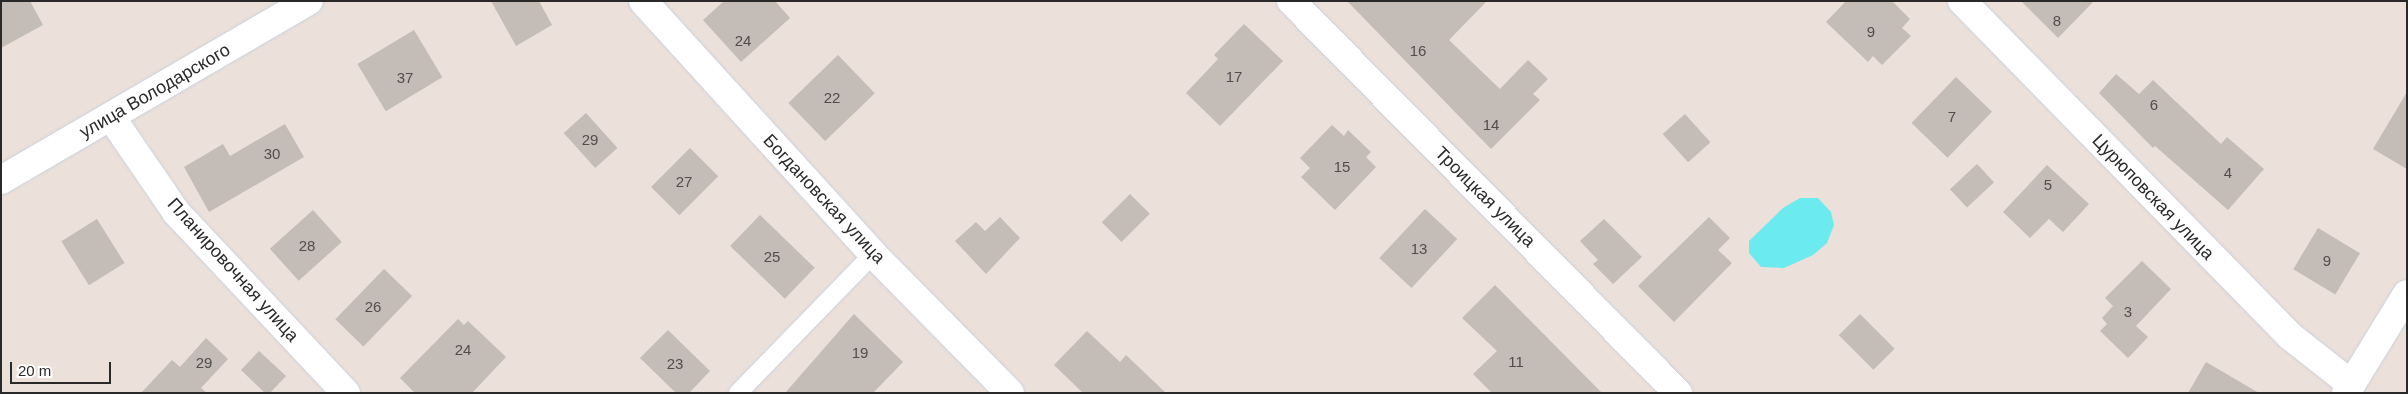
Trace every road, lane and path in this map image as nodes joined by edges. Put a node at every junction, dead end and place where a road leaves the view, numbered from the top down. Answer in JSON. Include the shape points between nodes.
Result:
{"nodes":[{"id":1,"x":309,"y":1,"type":"edge"},
{"id":2,"x":643,"y":1,"type":"edge"},
{"id":3,"x":1291,"y":1,"type":"edge"},
{"id":4,"x":1962,"y":1,"type":"edge"},
{"id":5,"x":111,"y":117,"type":"junction"},
{"id":6,"x":1,"y":180,"type":"edge"},
{"id":7,"x":873,"y":254,"type":"junction"},
{"id":8,"x":2407,"y":294,"type":"edge"},
{"id":9,"x":2349,"y":389,"type":"edge"},
{"id":10,"x":346,"y":393,"type":"edge"},
{"id":11,"x":738,"y":393,"type":"edge"},
{"id":12,"x":1010,"y":393,"type":"edge"},
{"id":13,"x":1678,"y":393,"type":"edge"}],
"edges":[{"from":1,"to":5,"type":"street","name":"улица Володарского"},
{"from":2,"to":7,"type":"street","name":"Богдановская улица"},
{"from":3,"to":13,"type":"street","name":"Троицкая улица"},
{"from":4,"to":9,"type":"street","name":"Цурюповская улица","via":[[2290,336]]},
{"from":5,"to":6,"type":"street","name":"улица Володарского"},
{"from":5,"to":10,"type":"street","name":"Планировочная улица","via":[[176,212]]},
{"from":7,"to":11,"type":"lane"},
{"from":7,"to":12,"type":"street","name":"Богдановская улица"},
{"from":8,"to":9,"type":"street"}]}
